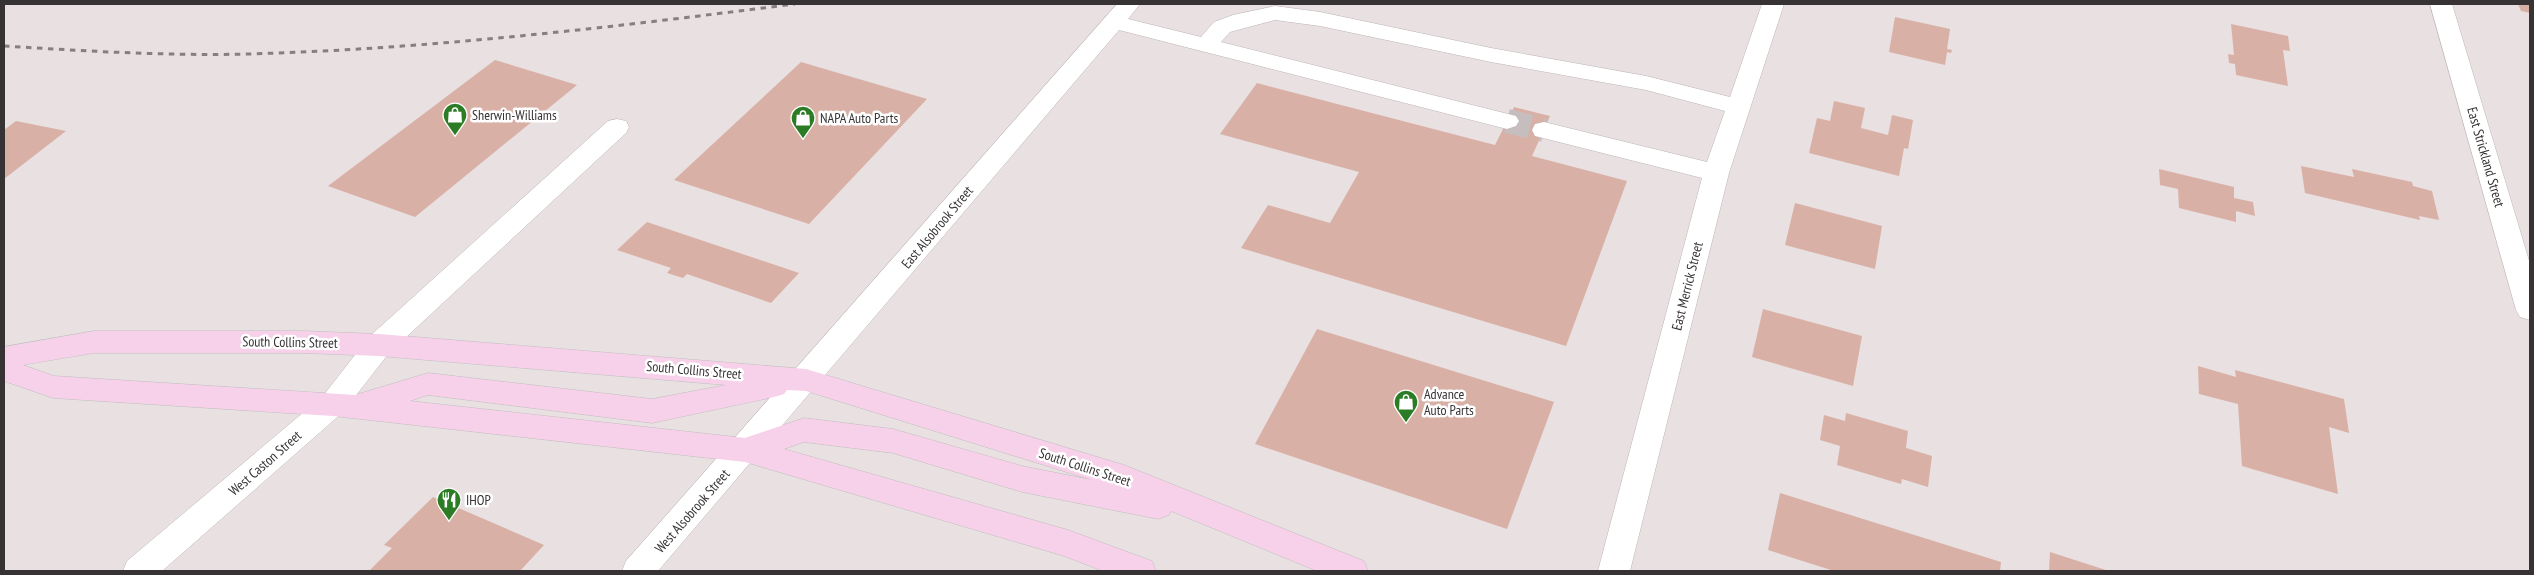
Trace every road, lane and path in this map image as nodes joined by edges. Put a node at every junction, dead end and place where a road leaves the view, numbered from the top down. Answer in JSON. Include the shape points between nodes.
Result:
{"nodes":[{"id":1,"x":1773,"y":4,"type":"edge"},
{"id":2,"x":2441,"y":4,"type":"edge"},
{"id":3,"x":1121,"y":13,"type":"edge"},
{"id":4,"x":1205,"y":46,"type":"junction"},
{"id":5,"x":1739,"y":107,"type":"junction"},
{"id":6,"x":1507,"y":121,"type":"tunnel mouth"},
{"id":7,"x":617,"y":127,"type":"dead end"},
{"id":8,"x":1544,"y":130,"type":"tunnel mouth"},
{"id":9,"x":1716,"y":173,"type":"junction"},
{"id":10,"x":2530,"y":310,"type":"edge"},
{"id":11,"x":379,"y":344,"type":"junction"},
{"id":12,"x":4,"y":358,"type":"edge"},
{"id":13,"x":4,"y":370,"type":"edge"},
{"id":14,"x":806,"y":380,"type":"junction"},
{"id":15,"x":344,"y":405,"type":"junction"},
{"id":16,"x":745,"y":450,"type":"junction"},
{"id":17,"x":1226,"y":520,"type":"junction"},
{"id":18,"x":139,"y":571,"type":"edge"},
{"id":19,"x":638,"y":571,"type":"edge"},
{"id":20,"x":1140,"y":571,"type":"edge"},
{"id":21,"x":1352,"y":571,"type":"edge"},
{"id":22,"x":1614,"y":571,"type":"edge"}],
"edges":[{"from":1,"to":5,"type":"street","name":"East Merrick Street"},
{"from":2,"to":10,"type":"street","name":"East Strickland Street"},
{"from":3,"to":4,"type":"street"},
{"from":3,"to":14,"type":"street","name":"East Alsobrook Street"},
{"from":4,"to":5,"type":"street","via":[[1222,28],[1241,20],[1275,13],[1646,83]]},
{"from":4,"to":6,"type":"street"},
{"from":5,"to":9,"type":"street","name":"East Merrick Street"},
{"from":7,"to":11,"type":"street","name":"West Caston Street"},
{"from":8,"to":9,"type":"street"},
{"from":9,"to":22,"type":"street","name":"East Merrick Street"},
{"from":11,"to":12,"type":"main road","name":"South Collins Street","via":[[94,342]]},
{"from":11,"to":14,"type":"main road","name":"South Collins Street"},
{"from":11,"to":15,"type":"street","name":"West Caston Street"},
{"from":13,"to":15,"type":"main road","via":[[53,387]]},
{"from":14,"to":15,"type":"main road","via":[[652,411],[428,384]]},
{"from":14,"to":16,"type":"street","name":"East Alsobrook Street"},
{"from":14,"to":17,"type":"main road","name":"South Collins Street","via":[[1113,474]]},
{"from":15,"to":16,"type":"main road"},
{"from":15,"to":18,"type":"street","name":"West Caston Street"},
{"from":16,"to":17,"type":"main road","via":[[804,430],[893,441],[1022,479]]},
{"from":16,"to":19,"type":"street","name":"West Alsobrook Street"},
{"from":16,"to":20,"type":"main road","via":[[1068,544]]},
{"from":17,"to":21,"type":"main road","name":"South Collins Street"}]}
